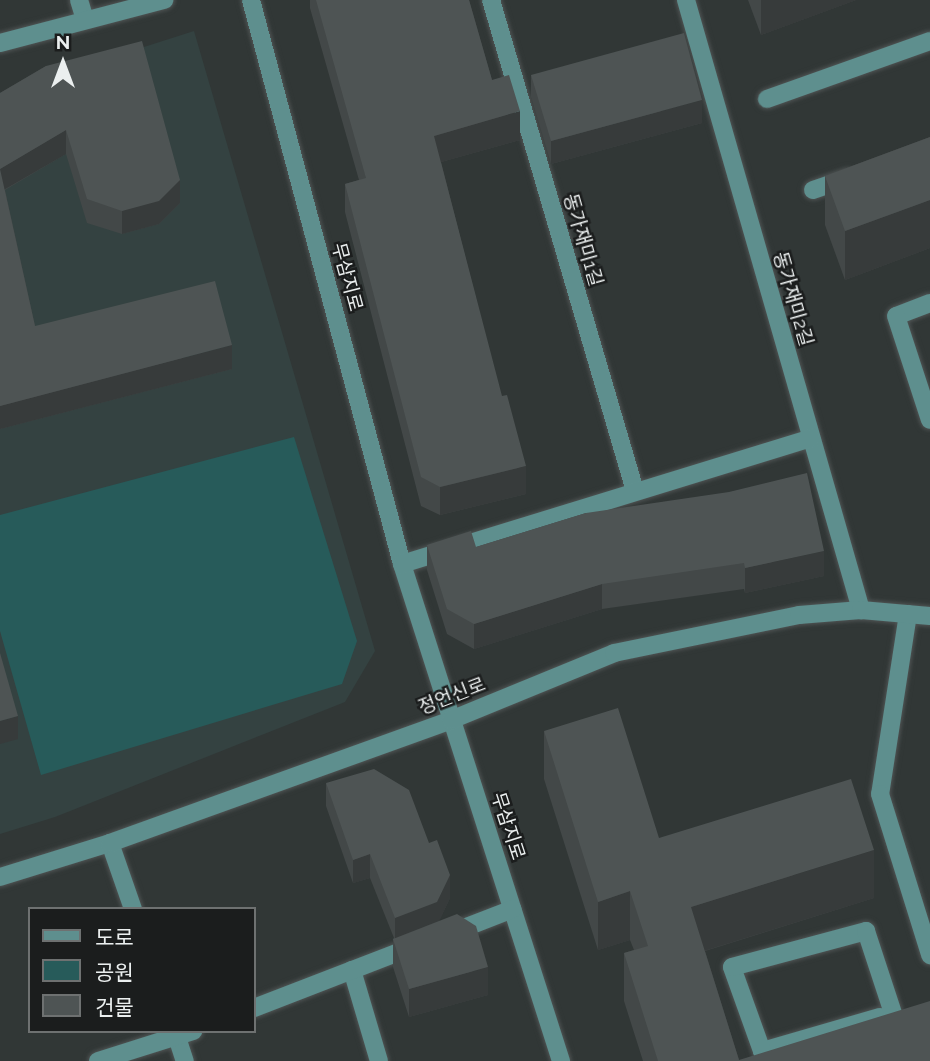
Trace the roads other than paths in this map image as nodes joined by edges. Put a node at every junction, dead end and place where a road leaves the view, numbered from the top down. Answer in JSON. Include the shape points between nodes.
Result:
{"nodes":[{"id":1,"x":79,"y":0,"type":"edge"},
{"id":2,"x":164,"y":0,"type":"edge"},
{"id":3,"x":251,"y":0,"type":"edge"},
{"id":4,"x":491,"y":0,"type":"edge"},
{"id":5,"x":686,"y":0,"type":"edge"},
{"id":6,"x":85,"y":20,"type":"junction"},
{"id":7,"x":930,"y":41,"type":"edge"},
{"id":8,"x":0,"y":43,"type":"edge"},
{"id":9,"x":767,"y":99,"type":"dead end"},
{"id":10,"x":865,"y":172,"type":"edge"},
{"id":11,"x":813,"y":190,"type":"dead end"},
{"id":12,"x":930,"y":303,"type":"edge"},
{"id":13,"x":930,"y":420,"type":"edge"},
{"id":14,"x":811,"y":438,"type":"junction"},
{"id":15,"x":635,"y":491,"type":"junction"},
{"id":16,"x":402,"y":564,"type":"junction"},
{"id":17,"x":861,"y":610,"type":"junction"},
{"id":18,"x":908,"y":614,"type":"junction"},
{"id":19,"x":930,"y":616,"type":"edge"},
{"id":20,"x":451,"y":720,"type":"junction"},
{"id":21,"x":110,"y":843,"type":"junction"},
{"id":22,"x":0,"y":877,"type":"edge"},
{"id":23,"x":132,"y":907,"type":"edge"},
{"id":24,"x":513,"y":909,"type":"junction"},
{"id":25,"x":930,"y":956,"type":"edge"},
{"id":26,"x":352,"y":970,"type":"junction"},
{"id":27,"x":918,"y":1006,"type":"edge"},
{"id":28,"x":256,"y":1007,"type":"edge"},
{"id":29,"x":893,"y":1013,"type":"junction"},
{"id":30,"x":182,"y":1033,"type":"edge"},
{"id":31,"x":98,"y":1061,"type":"edge"},
{"id":32,"x":185,"y":1061,"type":"edge"},
{"id":33,"x":379,"y":1061,"type":"edge"},
{"id":34,"x":561,"y":1061,"type":"edge"}],
"edges":[{"from":1,"to":6,"type":"street"},
{"from":2,"to":6,"type":"street"},
{"from":3,"to":16,"type":"street","name":"무삼지로"},
{"from":4,"to":15,"type":"street","name":"동가재미1길"},
{"from":5,"to":14,"type":"street","name":"동가재미2길"},
{"from":6,"to":8,"type":"street"},
{"from":7,"to":9,"type":"street"},
{"from":10,"to":11,"type":"street"},
{"from":12,"to":13,"type":"street","via":[[895,316]]},
{"from":14,"to":15,"type":"street"},
{"from":14,"to":17,"type":"street","name":"동가재미2길"},
{"from":15,"to":16,"type":"street"},
{"from":16,"to":20,"type":"street","name":"무삼지로"},
{"from":17,"to":18,"type":"street","name":"정언신로"},
{"from":17,"to":20,"type":"street","name":"정언신로","via":[[799,615],[614,653]]},
{"from":18,"to":19,"type":"street","name":"정언신로"},
{"from":18,"to":25,"type":"street","via":[[880,794]]},
{"from":20,"to":21,"type":"street","name":"정언신로"},
{"from":20,"to":24,"type":"street","name":"무삼지로"},
{"from":21,"to":22,"type":"street","name":"정언신로"},
{"from":21,"to":23,"type":"street"},
{"from":24,"to":26,"type":"street"},
{"from":24,"to":34,"type":"street","name":"무삼지로"},
{"from":26,"to":28,"type":"street"},
{"from":26,"to":33,"type":"street"},
{"from":27,"to":29,"type":"street"},
{"from":29,"to":29,"type":"street","via":[[762,1051],[732,967],[866,931]]},
{"from":30,"to":31,"type":"street"},
{"from":30,"to":32,"type":"street"}]}
